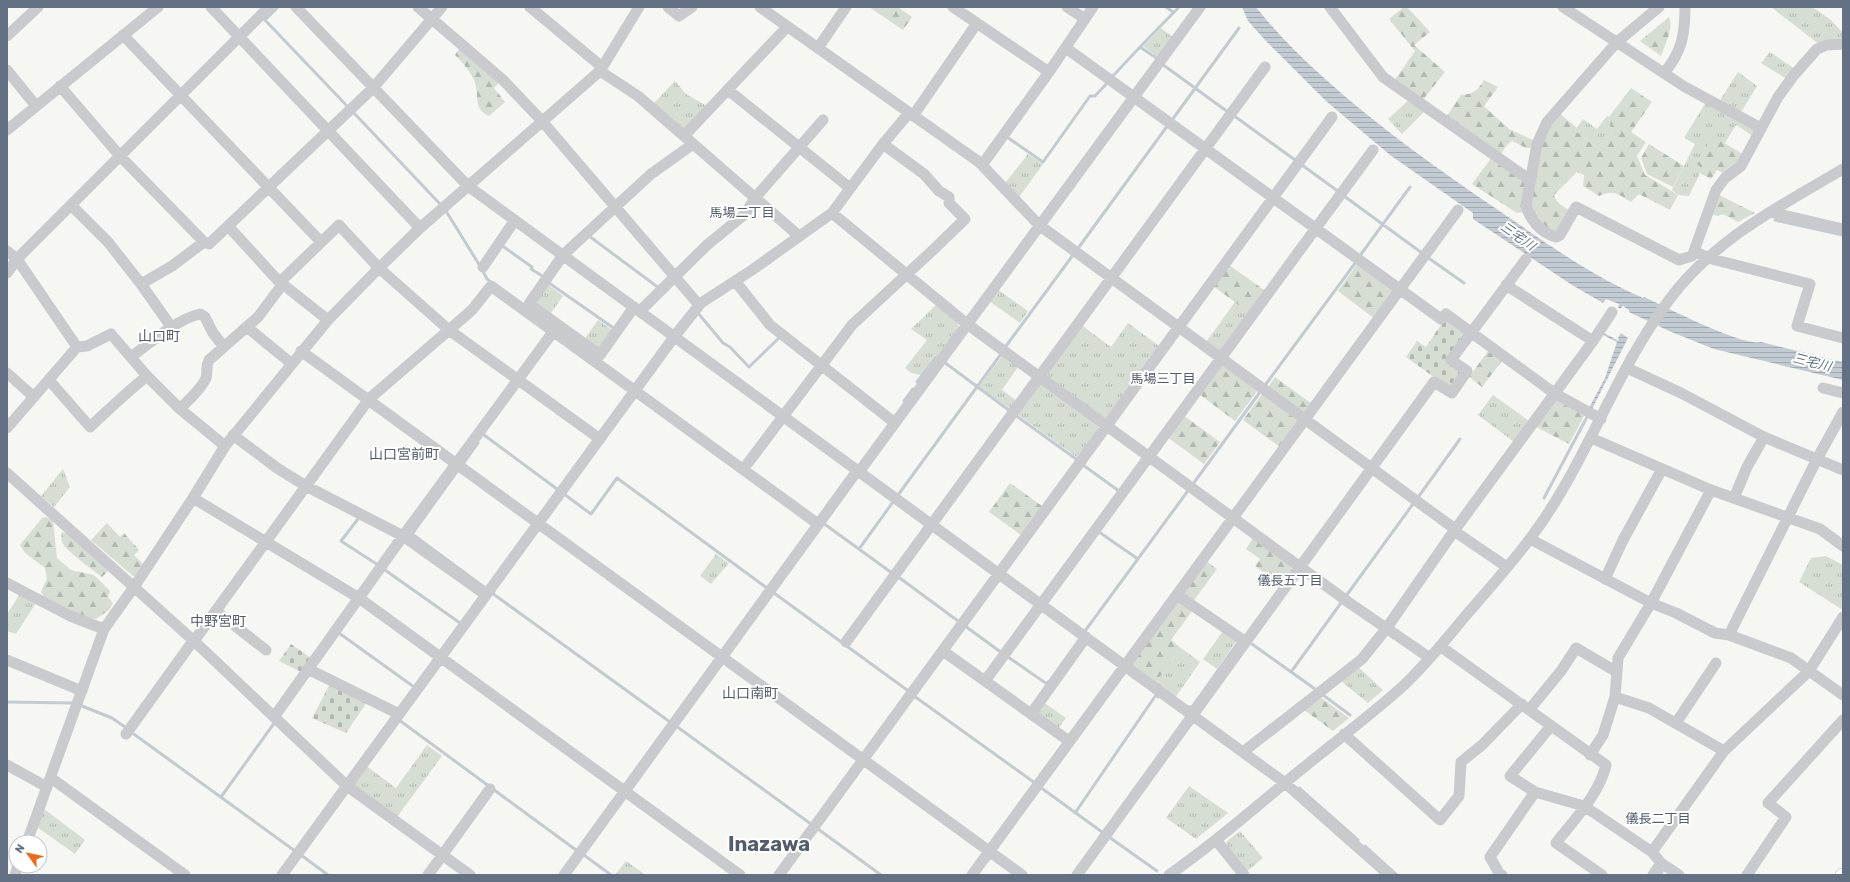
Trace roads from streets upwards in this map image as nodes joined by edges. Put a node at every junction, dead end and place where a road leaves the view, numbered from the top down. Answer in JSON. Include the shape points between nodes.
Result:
{"nodes":[{"id":1,"x":38,"y":7,"type":"edge"},
{"id":2,"x":158,"y":7,"type":"edge"},
{"id":3,"x":211,"y":7,"type":"edge"},
{"id":4,"x":269,"y":7,"type":"edge"},
{"id":5,"x":296,"y":7,"type":"edge"},
{"id":6,"x":418,"y":7,"type":"edge"},
{"id":7,"x":442,"y":7,"type":"edge"},
{"id":8,"x":530,"y":7,"type":"edge"},
{"id":9,"x":639,"y":7,"type":"edge"},
{"id":10,"x":668,"y":7,"type":"edge"},
{"id":11,"x":692,"y":7,"type":"edge"},
{"id":12,"x":760,"y":7,"type":"edge"},
{"id":13,"x":846,"y":7,"type":"edge"},
{"id":14,"x":954,"y":7,"type":"edge"},
{"id":15,"x":1067,"y":7,"type":"edge"},
{"id":16,"x":1093,"y":7,"type":"edge"},
{"id":17,"x":1200,"y":7,"type":"edge"},
{"id":18,"x":1330,"y":7,"type":"edge"},
{"id":19,"x":1563,"y":7,"type":"edge"},
{"id":20,"x":1659,"y":7,"type":"edge"},
{"id":21,"x":1685,"y":7,"type":"edge"},
{"id":22,"x":432,"y":19,"type":"junction"},
{"id":23,"x":1085,"y":19,"type":"junction"},
{"id":24,"x":977,"y":23,"type":"junction"},
{"id":25,"x":787,"y":27,"type":"junction"},
{"id":26,"x":123,"y":35,"type":"junction"},
{"id":27,"x":7,"y":36,"type":"edge"},
{"id":28,"x":239,"y":36,"type":"junction"},
{"id":29,"x":1618,"y":42,"type":"junction"},
{"id":30,"x":1843,"y":44,"type":"edge"},
{"id":31,"x":818,"y":48,"type":"junction"},
{"id":32,"x":1066,"y":48,"type":"junction"},
{"id":33,"x":1265,"y":67,"type":"dead end"},
{"id":34,"x":601,"y":69,"type":"junction"},
{"id":35,"x":7,"y":70,"type":"edge"},
{"id":36,"x":1049,"y":72,"type":"junction"},
{"id":37,"x":1664,"y":73,"type":"junction"},
{"id":38,"x":60,"y":86,"type":"junction"},
{"id":39,"x":373,"y":88,"type":"junction"},
{"id":40,"x":728,"y":90,"type":"junction"},
{"id":41,"x":180,"y":95,"type":"junction"},
{"id":42,"x":1134,"y":97,"type":"junction"},
{"id":43,"x":36,"y":106,"type":"junction"},
{"id":44,"x":911,"y":114,"type":"junction"},
{"id":45,"x":1332,"y":117,"type":"dead end"},
{"id":46,"x":823,"y":120,"type":"dead end"},
{"id":47,"x":542,"y":121,"type":"junction"},
{"id":48,"x":1761,"y":128,"type":"junction"},
{"id":49,"x":7,"y":130,"type":"edge"},
{"id":50,"x":328,"y":131,"type":"junction"},
{"id":51,"x":684,"y":136,"type":"junction"},
{"id":52,"x":693,"y":144,"type":"junction"},
{"id":53,"x":882,"y":144,"type":"junction"},
{"id":54,"x":799,"y":148,"type":"junction"},
{"id":55,"x":1205,"y":148,"type":"junction"},
{"id":56,"x":1373,"y":150,"type":"dead end"},
{"id":57,"x":120,"y":156,"type":"junction"},
{"id":58,"x":982,"y":165,"type":"junction"},
{"id":59,"x":1843,"y":169,"type":"edge"},
{"id":60,"x":1530,"y":180,"type":"junction"},
{"id":61,"x":468,"y":186,"type":"junction"},
{"id":62,"x":269,"y":188,"type":"junction"},
{"id":63,"x":850,"y":188,"type":"junction"},
{"id":64,"x":755,"y":198,"type":"junction"},
{"id":65,"x":1273,"y":198,"type":"junction"},
{"id":66,"x":71,"y":205,"type":"junction"},
{"id":67,"x":616,"y":206,"type":"junction"},
{"id":68,"x":1458,"y":210,"type":"dead end"},
{"id":69,"x":1770,"y":212,"type":"junction"},
{"id":70,"x":832,"y":213,"type":"junction"},
{"id":71,"x":515,"y":220,"type":"junction"},
{"id":72,"x":1040,"y":225,"type":"junction"},
{"id":73,"x":229,"y":227,"type":"junction"},
{"id":74,"x":420,"y":228,"type":"junction"},
{"id":75,"x":1316,"y":229,"type":"junction"},
{"id":76,"x":1843,"y":229,"type":"edge"},
{"id":77,"x":799,"y":236,"type":"junction"},
{"id":78,"x":204,"y":242,"type":"junction"},
{"id":79,"x":321,"y":242,"type":"junction"},
{"id":80,"x":7,"y":251,"type":"edge"},
{"id":81,"x":1694,"y":251,"type":"junction"},
{"id":82,"x":563,"y":255,"type":"junction"},
{"id":83,"x":1526,"y":258,"type":"dead end"},
{"id":84,"x":1708,"y":258,"type":"junction"},
{"id":85,"x":17,"y":259,"type":"junction"},
{"id":86,"x":483,"y":267,"type":"dead end"},
{"id":87,"x":379,"y":268,"type":"junction"},
{"id":88,"x":7,"y":273,"type":"edge"},
{"id":89,"x":906,"y":275,"type":"junction"},
{"id":90,"x":1111,"y":277,"type":"junction"},
{"id":91,"x":674,"y":278,"type":"junction"},
{"id":92,"x":735,"y":281,"type":"junction"},
{"id":93,"x":141,"y":284,"type":"junction"},
{"id":94,"x":281,"y":284,"type":"junction"},
{"id":95,"x":1506,"y":285,"type":"junction"},
{"id":96,"x":1400,"y":289,"type":"junction"},
{"id":97,"x":699,"y":305,"type":"junction"},
{"id":98,"x":637,"y":309,"type":"junction"},
{"id":99,"x":1612,"y":312,"type":"dead end"},
{"id":100,"x":328,"y":320,"type":"junction"},
{"id":101,"x":967,"y":324,"type":"junction"},
{"id":102,"x":247,"y":327,"type":"junction"},
{"id":103,"x":1179,"y":327,"type":"junction"},
{"id":104,"x":172,"y":328,"type":"junction"},
{"id":105,"x":449,"y":330,"type":"junction"},
{"id":106,"x":553,"y":332,"type":"junction"},
{"id":107,"x":1471,"y":332,"type":"junction"},
{"id":108,"x":674,"y":336,"type":"junction"},
{"id":109,"x":1843,"y":338,"type":"edge"},
{"id":110,"x":1593,"y":341,"type":"junction"},
{"id":111,"x":224,"y":347,"type":"junction"},
{"id":112,"x":77,"y":348,"type":"junction"},
{"id":113,"x":301,"y":352,"type":"junction"},
{"id":114,"x":131,"y":357,"type":"junction"},
{"id":115,"x":1222,"y":358,"type":"junction"},
{"id":116,"x":292,"y":364,"type":"junction"},
{"id":117,"x":822,"y":365,"type":"junction"},
{"id":118,"x":1628,"y":368,"type":"junction"},
{"id":119,"x":7,"y":373,"type":"edge"},
{"id":120,"x":147,"y":376,"type":"junction"},
{"id":121,"x":1038,"y":376,"type":"junction"},
{"id":122,"x":49,"y":380,"type":"junction"},
{"id":123,"x":518,"y":380,"type":"junction"},
{"id":124,"x":1823,"y":388,"type":"dead end"},
{"id":125,"x":634,"y":391,"type":"junction"},
{"id":126,"x":1554,"y":393,"type":"junction"},
{"id":127,"x":1843,"y":393,"type":"edge"},
{"id":128,"x":34,"y":397,"type":"junction"},
{"id":129,"x":369,"y":399,"type":"junction"},
{"id":130,"x":180,"y":409,"type":"junction"},
{"id":131,"x":1843,"y":412,"type":"edge"},
{"id":132,"x":783,"y":416,"type":"junction"},
{"id":133,"x":1305,"y":419,"type":"junction"},
{"id":134,"x":1601,"y":419,"type":"junction"},
{"id":135,"x":895,"y":423,"type":"junction"},
{"id":136,"x":1106,"y":426,"type":"junction"},
{"id":137,"x":7,"y":428,"type":"edge"},
{"id":138,"x":233,"y":435,"type":"junction"},
{"id":139,"x":1764,"y":437,"type":"junction"},
{"id":140,"x":1591,"y":438,"type":"junction"},
{"id":141,"x":600,"y":439,"type":"junction"},
{"id":142,"x":225,"y":446,"type":"junction"},
{"id":143,"x":1149,"y":457,"type":"junction"},
{"id":144,"x":1817,"y":459,"type":"junction"},
{"id":145,"x":457,"y":463,"type":"junction"},
{"id":146,"x":748,"y":463,"type":"dead end"},
{"id":147,"x":1372,"y":468,"type":"junction"},
{"id":148,"x":1662,"y":469,"type":"junction"},
{"id":149,"x":1843,"y":470,"type":"edge"},
{"id":150,"x":858,"y":472,"type":"junction"},
{"id":151,"x":8,"y":477,"type":"edge"},
{"id":152,"x":306,"y":486,"type":"junction"},
{"id":153,"x":1711,"y":490,"type":"junction"},
{"id":154,"x":192,"y":498,"type":"junction"},
{"id":155,"x":1734,"y":498,"type":"junction"},
{"id":156,"x":1233,"y":518,"type":"junction"},
{"id":157,"x":1787,"y":518,"type":"junction"},
{"id":158,"x":538,"y":523,"type":"junction"},
{"id":159,"x":818,"y":524,"type":"junction"},
{"id":160,"x":931,"y":524,"type":"junction"},
{"id":161,"x":1455,"y":530,"type":"junction"},
{"id":162,"x":403,"y":536,"type":"junction"},
{"id":163,"x":1530,"y":539,"type":"junction"},
{"id":164,"x":266,"y":542,"type":"junction"},
{"id":165,"x":1843,"y":546,"type":"edge"},
{"id":166,"x":1300,"y":567,"type":"junction"},
{"id":167,"x":1507,"y":567,"type":"junction"},
{"id":168,"x":999,"y":574,"type":"junction"},
{"id":169,"x":1605,"y":579,"type":"junction"},
{"id":170,"x":7,"y":583,"type":"edge"},
{"id":171,"x":134,"y":587,"type":"junction"},
{"id":172,"x":486,"y":595,"type":"junction"},
{"id":173,"x":1176,"y":595,"type":"junction"},
{"id":174,"x":359,"y":598,"type":"junction"},
{"id":175,"x":1651,"y":603,"type":"junction"},
{"id":176,"x":1041,"y":605,"type":"junction"},
{"id":177,"x":216,"y":611,"type":"junction"},
{"id":178,"x":1843,"y":617,"type":"edge"},
{"id":179,"x":104,"y":628,"type":"junction"},
{"id":180,"x":1386,"y":628,"type":"junction"},
{"id":181,"x":1729,"y":634,"type":"junction"},
{"id":182,"x":1086,"y":637,"type":"junction"},
{"id":183,"x":194,"y":641,"type":"junction"},
{"id":184,"x":846,"y":642,"type":"dead end"},
{"id":185,"x":1246,"y":642,"type":"junction"},
{"id":186,"x":1440,"y":646,"type":"junction"},
{"id":187,"x":266,"y":650,"type":"dead end"},
{"id":188,"x":943,"y":650,"type":"junction"},
{"id":189,"x":722,"y":657,"type":"junction"},
{"id":190,"x":440,"y":658,"type":"junction"},
{"id":191,"x":1430,"y":658,"type":"junction"},
{"id":192,"x":7,"y":660,"type":"edge"},
{"id":193,"x":1716,"y":663,"type":"dead end"},
{"id":194,"x":1125,"y":666,"type":"junction"},
{"id":195,"x":308,"y":669,"type":"junction"},
{"id":196,"x":1808,"y":670,"type":"junction"},
{"id":197,"x":1617,"y":672,"type":"junction"},
{"id":198,"x":985,"y":681,"type":"junction"},
{"id":199,"x":82,"y":691,"type":"junction"},
{"id":200,"x":1843,"y":695,"type":"edge"},
{"id":201,"x":1615,"y":698,"type":"junction"},
{"id":202,"x":1526,"y":707,"type":"junction"},
{"id":203,"x":399,"y":714,"type":"junction"},
{"id":204,"x":1031,"y":714,"type":"junction"},
{"id":205,"x":1192,"y":715,"type":"junction"},
{"id":206,"x":274,"y":716,"type":"junction"},
{"id":207,"x":1843,"y":720,"type":"edge"},
{"id":208,"x":1676,"y":723,"type":"junction"},
{"id":209,"x":1551,"y":726,"type":"junction"},
{"id":210,"x":126,"y":734,"type":"dead end"},
{"id":211,"x":1344,"y":734,"type":"junction"},
{"id":212,"x":1069,"y":741,"type":"junction"},
{"id":213,"x":1724,"y":751,"type":"junction"},
{"id":214,"x":1243,"y":752,"type":"junction"},
{"id":215,"x":1590,"y":754,"type":"junction"},
{"id":216,"x":863,"y":760,"type":"junction"},
{"id":217,"x":7,"y":765,"type":"edge"},
{"id":218,"x":49,"y":782,"type":"junction"},
{"id":219,"x":1285,"y":783,"type":"junction"},
{"id":220,"x":347,"y":786,"type":"junction"},
{"id":221,"x":490,"y":789,"type":"dead end"},
{"id":222,"x":624,"y":791,"type":"junction"},
{"id":223,"x":1535,"y":792,"type":"junction"},
{"id":224,"x":1584,"y":806,"type":"junction"},
{"id":225,"x":30,"y":834,"type":"edge"},
{"id":226,"x":1216,"y":840,"type":"junction"},
{"id":227,"x":989,"y":852,"type":"junction"},
{"id":228,"x":1652,"y":852,"type":"junction"},
{"id":229,"x":442,"y":855,"type":"junction"},
{"id":230,"x":1661,"y":863,"type":"junction"},
{"id":231,"x":185,"y":875,"type":"edge"},
{"id":232,"x":282,"y":875,"type":"edge"},
{"id":233,"x":428,"y":875,"type":"edge"},
{"id":234,"x":470,"y":875,"type":"edge"},
{"id":235,"x":564,"y":875,"type":"edge"},
{"id":236,"x":740,"y":875,"type":"edge"},
{"id":237,"x":779,"y":875,"type":"edge"},
{"id":238,"x":972,"y":875,"type":"edge"},
{"id":239,"x":1022,"y":875,"type":"edge"},
{"id":240,"x":1076,"y":875,"type":"edge"},
{"id":241,"x":1169,"y":875,"type":"edge"},
{"id":242,"x":1244,"y":875,"type":"edge"},
{"id":243,"x":1389,"y":875,"type":"edge"},
{"id":244,"x":1502,"y":875,"type":"edge"},
{"id":245,"x":1602,"y":875,"type":"edge"},
{"id":246,"x":1654,"y":875,"type":"edge"},
{"id":247,"x":1679,"y":875,"type":"edge"},
{"id":248,"x":1747,"y":875,"type":"edge"}],
"edges":[{"from":1,"to":27,"type":"street"},
{"from":2,"to":26,"type":"street"},
{"from":3,"to":28,"type":"street"},
{"from":4,"to":28,"type":"street"},
{"from":5,"to":39,"type":"street"},
{"from":6,"to":22,"type":"street"},
{"from":7,"to":22,"type":"street"},
{"from":8,"to":34,"type":"street"},
{"from":9,"to":34,"type":"street"},
{"from":10,"to":11,"type":"street","via":[[679,16]]},
{"from":12,"to":25,"type":"street"},
{"from":13,"to":31,"type":"street"},
{"from":14,"to":24,"type":"street"},
{"from":15,"to":23,"type":"street"},
{"from":16,"to":23,"type":"street"},
{"from":17,"to":42,"type":"street"},
{"from":18,"to":60,"type":"street","via":[[1383,77]]},
{"from":19,"to":29,"type":"street"},
{"from":20,"to":29,"type":"street"},
{"from":21,"to":37,"type":"street","via":[[1683,36],[1675,59]]},
{"from":22,"to":39,"type":"street"},
{"from":22,"to":47,"type":"street","via":[[503,80]]},
{"from":23,"to":32,"type":"street"},
{"from":24,"to":36,"type":"street"},
{"from":24,"to":44,"type":"street"},
{"from":25,"to":31,"type":"street"},
{"from":25,"to":40,"type":"street"},
{"from":26,"to":38,"type":"street"},
{"from":26,"to":41,"type":"street"},
{"from":28,"to":41,"type":"street"},
{"from":28,"to":50,"type":"street"},
{"from":29,"to":37,"type":"street"},
{"from":29,"to":60,"type":"street","via":[[1547,122],[1537,144]]},
{"from":30,"to":48,"type":"street","via":[[1827,45],[1817,49],[1808,58],[1778,97]]},
{"from":31,"to":44,"type":"street"},
{"from":32,"to":36,"type":"street"},
{"from":32,"to":42,"type":"street"},
{"from":33,"to":55,"type":"street"},
{"from":34,"to":47,"type":"street"},
{"from":34,"to":51,"type":"street","via":[[638,96]]},
{"from":35,"to":43,"type":"street"},
{"from":36,"to":58,"type":"street"},
{"from":37,"to":48,"type":"street"},
{"from":38,"to":43,"type":"street"},
{"from":38,"to":57,"type":"street"},
{"from":39,"to":50,"type":"street"},
{"from":39,"to":61,"type":"street"},
{"from":40,"to":51,"type":"street"},
{"from":40,"to":54,"type":"street"},
{"from":41,"to":57,"type":"street"},
{"from":41,"to":62,"type":"street"},
{"from":42,"to":55,"type":"street"},
{"from":42,"to":72,"type":"street"},
{"from":43,"to":49,"type":"street"},
{"from":44,"to":53,"type":"street"},
{"from":44,"to":58,"type":"street"},
{"from":45,"to":65,"type":"street"},
{"from":46,"to":54,"type":"street"},
{"from":47,"to":61,"type":"street"},
{"from":47,"to":67,"type":"street"},
{"from":48,"to":81,"type":"street","via":[[1741,166],[1725,178],[1716,190]]},
{"from":50,"to":62,"type":"street"},
{"from":50,"to":74,"type":"street"},
{"from":51,"to":52,"type":"street"},
{"from":52,"to":64,"type":"street"},
{"from":52,"to":67,"type":"street","via":[[651,174]]},
{"from":53,"to":63,"type":"street"},
{"from":53,"to":89,"type":"street","via":[[924,174],[939,191],[949,197],[949,203],[965,219]]},
{"from":54,"to":63,"type":"street"},
{"from":54,"to":64,"type":"street"},
{"from":55,"to":65,"type":"street"},
{"from":55,"to":90,"type":"street"},
{"from":56,"to":75,"type":"street"},
{"from":57,"to":66,"type":"street"},
{"from":57,"to":78,"type":"street"},
{"from":58,"to":72,"type":"street"},
{"from":59,"to":69,"type":"street"},
{"from":60,"to":81,"type":"street","via":[[1526,204],[1528,214],[1551,236],[1560,235],[1576,207],[1679,260],[1692,256]]},
{"from":61,"to":71,"type":"street"},
{"from":61,"to":74,"type":"street"},
{"from":62,"to":73,"type":"street"},
{"from":62,"to":79,"type":"street"},
{"from":63,"to":70,"type":"street"},
{"from":64,"to":77,"type":"street"},
{"from":64,"to":91,"type":"street","via":[[745,214],[707,245]]},
{"from":65,"to":75,"type":"street"},
{"from":65,"to":103,"type":"street"},
{"from":66,"to":85,"type":"street"},
{"from":66,"to":93,"type":"street","via":[[108,242]]},
{"from":67,"to":82,"type":"street"},
{"from":67,"to":91,"type":"street"},
{"from":68,"to":96,"type":"street"},
{"from":69,"to":76,"type":"street"},
{"from":69,"to":84,"type":"street","via":[[1735,235]]},
{"from":70,"to":77,"type":"street"},
{"from":70,"to":89,"type":"street"},
{"from":71,"to":82,"type":"street"},
{"from":71,"to":86,"type":"street"},
{"from":72,"to":90,"type":"street"},
{"from":72,"to":101,"type":"street"},
{"from":73,"to":78,"type":"street","via":[[209,244]]},
{"from":73,"to":94,"type":"street"},
{"from":74,"to":87,"type":"street"},
{"from":75,"to":96,"type":"street"},
{"from":75,"to":115,"type":"street"},
{"from":77,"to":92,"type":"street"},
{"from":78,"to":93,"type":"street","via":[[172,266]]},
{"from":79,"to":87,"type":"street","via":[[339,225]]},
{"from":79,"to":94,"type":"street"},
{"from":80,"to":85,"type":"street"},
{"from":81,"to":84,"type":"street"},
{"from":82,"to":98,"type":"street"},
{"from":82,"to":98,"type":"street","via":[[529,304],[600,355]]},
{"from":83,"to":95,"type":"street"},
{"from":84,"to":109,"type":"street","via":[[1810,284],[1797,326]]},
{"from":84,"to":118,"type":"street","via":[[1668,300],[1648,329]]},
{"from":85,"to":88,"type":"street"},
{"from":85,"to":112,"type":"street"},
{"from":87,"to":100,"type":"street"},
{"from":87,"to":105,"type":"street"},
{"from":89,"to":101,"type":"street"},
{"from":89,"to":117,"type":"street","via":[[852,325]]},
{"from":90,"to":103,"type":"street"},
{"from":90,"to":121,"type":"street"},
{"from":91,"to":97,"type":"street"},
{"from":91,"to":98,"type":"street"},
{"from":92,"to":97,"type":"street"},
{"from":92,"to":117,"type":"street","via":[[770,325]]},
{"from":93,"to":104,"type":"street"},
{"from":94,"to":100,"type":"street"},
{"from":94,"to":102,"type":"street","via":[[258,317]]},
{"from":95,"to":107,"type":"street"},
{"from":95,"to":110,"type":"street"},
{"from":96,"to":107,"type":"street","via":[[1442,319],[1446,314]]},
{"from":96,"to":133,"type":"street"},
{"from":97,"to":108,"type":"street"},
{"from":98,"to":108,"type":"street"},
{"from":99,"to":110,"type":"street"},
{"from":100,"to":113,"type":"street"},
{"from":101,"to":121,"type":"street"},
{"from":101,"to":135,"type":"street"},
{"from":102,"to":111,"type":"street"},
{"from":102,"to":116,"type":"street"},
{"from":103,"to":115,"type":"street"},
{"from":103,"to":136,"type":"street"},
{"from":104,"to":111,"type":"street","via":[[200,314],[206,317],[213,333]]},
{"from":104,"to":114,"type":"street"},
{"from":105,"to":106,"type":"street","via":[[472,310],[491,286]]},
{"from":105,"to":123,"type":"street"},
{"from":105,"to":129,"type":"street"},
{"from":106,"to":123,"type":"street"},
{"from":106,"to":125,"type":"street"},
{"from":107,"to":126,"type":"street"},
{"from":107,"to":147,"type":"street","via":[[1451,360],[1467,371],[1452,393],[1434,382]]},
{"from":108,"to":125,"type":"street"},
{"from":108,"to":132,"type":"street"},
{"from":110,"to":126,"type":"street"},
{"from":111,"to":130,"type":"street","via":[[209,360],[205,367],[207,376],[203,383]]},
{"from":112,"to":114,"type":"street","via":[[111,334]]},
{"from":112,"to":122,"type":"street"},
{"from":113,"to":116,"type":"street"},
{"from":113,"to":129,"type":"street"},
{"from":114,"to":120,"type":"street"},
{"from":115,"to":133,"type":"street"},
{"from":115,"to":143,"type":"street"},
{"from":116,"to":138,"type":"street"},
{"from":117,"to":132,"type":"street"},
{"from":117,"to":135,"type":"street"},
{"from":118,"to":134,"type":"street"},
{"from":118,"to":139,"type":"street"},
{"from":119,"to":128,"type":"street"},
{"from":120,"to":122,"type":"street","via":[[125,393],[90,427]]},
{"from":120,"to":130,"type":"street"},
{"from":121,"to":136,"type":"street"},
{"from":121,"to":160,"type":"street"},
{"from":122,"to":128,"type":"street"},
{"from":123,"to":141,"type":"street"},
{"from":123,"to":145,"type":"street"},
{"from":124,"to":127,"type":"street"},
{"from":125,"to":141,"type":"street"},
{"from":125,"to":159,"type":"street"},
{"from":126,"to":134,"type":"street"},
{"from":126,"to":161,"type":"street"},
{"from":128,"to":137,"type":"street"},
{"from":129,"to":145,"type":"street"},
{"from":129,"to":152,"type":"street"},
{"from":130,"to":142,"type":"street"},
{"from":131,"to":144,"type":"street"},
{"from":132,"to":146,"type":"street"},
{"from":132,"to":150,"type":"street"},
{"from":133,"to":147,"type":"street"},
{"from":133,"to":156,"type":"street"},
{"from":134,"to":140,"type":"street"},
{"from":135,"to":150,"type":"street"},
{"from":136,"to":143,"type":"street"},
{"from":136,"to":168,"type":"street"},
{"from":138,"to":142,"type":"street"},
{"from":138,"to":152,"type":"street"},
{"from":139,"to":144,"type":"street"},
{"from":139,"to":155,"type":"street","via":[[1747,467]]},
{"from":140,"to":148,"type":"street"},
{"from":140,"to":163,"type":"street","via":[[1560,494]]},
{"from":141,"to":158,"type":"street"},
{"from":142,"to":154,"type":"street"},
{"from":143,"to":156,"type":"street"},
{"from":143,"to":176,"type":"street"},
{"from":144,"to":149,"type":"street"},
{"from":144,"to":157,"type":"street"},
{"from":145,"to":158,"type":"street"},
{"from":145,"to":162,"type":"street"},
{"from":147,"to":161,"type":"street"},
{"from":147,"to":166,"type":"street"},
{"from":148,"to":153,"type":"street"},
{"from":148,"to":169,"type":"street"},
{"from":150,"to":159,"type":"street"},
{"from":150,"to":160,"type":"street"},
{"from":151,"to":171,"type":"street"},
{"from":152,"to":162,"type":"street"},
{"from":152,"to":164,"type":"street"},
{"from":153,"to":155,"type":"street"},
{"from":153,"to":175,"type":"street"},
{"from":154,"to":164,"type":"street"},
{"from":154,"to":171,"type":"street"},
{"from":155,"to":157,"type":"street"},
{"from":156,"to":166,"type":"street"},
{"from":156,"to":173,"type":"street"},
{"from":157,"to":165,"type":"street","via":[[1820,529]]},
{"from":157,"to":181,"type":"street"},
{"from":158,"to":172,"type":"street"},
{"from":158,"to":189,"type":"street"},
{"from":159,"to":189,"type":"street"},
{"from":160,"to":168,"type":"street"},
{"from":160,"to":184,"type":"street"},
{"from":161,"to":167,"type":"street"},
{"from":161,"to":180,"type":"street"},
{"from":162,"to":172,"type":"street"},
{"from":162,"to":174,"type":"street"},
{"from":163,"to":167,"type":"street"},
{"from":163,"to":169,"type":"street"},
{"from":164,"to":174,"type":"street"},
{"from":164,"to":177,"type":"street"},
{"from":166,"to":180,"type":"street"},
{"from":166,"to":185,"type":"street"},
{"from":167,"to":186,"type":"street"},
{"from":168,"to":176,"type":"street"},
{"from":168,"to":188,"type":"street"},
{"from":169,"to":175,"type":"street"},
{"from":170,"to":179,"type":"street","via":[[70,616]]},
{"from":171,"to":179,"type":"street"},
{"from":171,"to":183,"type":"street"},
{"from":172,"to":190,"type":"street"},
{"from":173,"to":185,"type":"street"},
{"from":173,"to":194,"type":"street"},
{"from":174,"to":190,"type":"street"},
{"from":174,"to":195,"type":"street"},
{"from":175,"to":181,"type":"street","via":[[1715,633]]},
{"from":175,"to":197,"type":"street","via":[[1618,658]]},
{"from":176,"to":182,"type":"street"},
{"from":176,"to":198,"type":"street"},
{"from":177,"to":183,"type":"street"},
{"from":177,"to":187,"type":"street"},
{"from":178,"to":196,"type":"street"},
{"from":179,"to":199,"type":"street"},
{"from":180,"to":191,"type":"street"},
{"from":180,"to":214,"type":"street","via":[[1362,659]]},
{"from":181,"to":196,"type":"street","via":[[1791,658]]},
{"from":182,"to":194,"type":"street"},
{"from":182,"to":204,"type":"street"},
{"from":183,"to":206,"type":"street"},
{"from":183,"to":210,"type":"street"},
{"from":185,"to":205,"type":"street"},
{"from":186,"to":191,"type":"street"},
{"from":186,"to":202,"type":"street"},
{"from":188,"to":198,"type":"street"},
{"from":188,"to":216,"type":"street"},
{"from":189,"to":216,"type":"street"},
{"from":189,"to":222,"type":"street"},
{"from":190,"to":203,"type":"street"},
{"from":190,"to":222,"type":"street"},
{"from":191,"to":211,"type":"street","via":[[1401,687]]},
{"from":192,"to":199,"type":"street"},
{"from":193,"to":208,"type":"street"},
{"from":194,"to":205,"type":"street"},
{"from":194,"to":212,"type":"street"},
{"from":195,"to":203,"type":"street"},
{"from":195,"to":206,"type":"street"},
{"from":196,"to":200,"type":"street"},
{"from":196,"to":213,"type":"street"},
{"from":197,"to":201,"type":"street"},
{"from":197,"to":202,"type":"street","via":[[1576,648],[1561,671]]},
{"from":198,"to":204,"type":"street"},
{"from":199,"to":218,"type":"street"},
{"from":201,"to":208,"type":"street","via":[[1648,708]]},
{"from":201,"to":215,"type":"street","via":[[1603,735]]},
{"from":202,"to":209,"type":"street"},
{"from":202,"to":211,"type":"street","via":[[1461,762],[1459,796],[1440,820]]},
{"from":203,"to":220,"type":"street"},
{"from":204,"to":212,"type":"street"},
{"from":205,"to":214,"type":"street"},
{"from":205,"to":240,"type":"street"},
{"from":206,"to":220,"type":"street"},
{"from":207,"to":248,"type":"street","via":[[1768,803],[1786,817]]},
{"from":208,"to":213,"type":"street"},
{"from":209,"to":215,"type":"street"},
{"from":209,"to":223,"type":"street","via":[[1510,776]]},
{"from":211,"to":219,"type":"street"},
{"from":212,"to":227,"type":"street"},
{"from":213,"to":228,"type":"street"},
{"from":214,"to":219,"type":"street"},
{"from":215,"to":224,"type":"street","via":[[1606,765],[1604,774]]},
{"from":216,"to":227,"type":"street"},
{"from":216,"to":237,"type":"street"},
{"from":217,"to":218,"type":"street"},
{"from":218,"to":225,"type":"street"},
{"from":218,"to":231,"type":"street"},
{"from":219,"to":226,"type":"street"},
{"from":219,"to":243,"type":"street"},
{"from":220,"to":229,"type":"street"},
{"from":220,"to":232,"type":"street"},
{"from":221,"to":229,"type":"street"},
{"from":222,"to":235,"type":"street"},
{"from":222,"to":236,"type":"street"},
{"from":223,"to":224,"type":"street"},
{"from":223,"to":244,"type":"street","via":[[1490,857]]},
{"from":224,"to":228,"type":"street"},
{"from":224,"to":245,"type":"street","via":[[1556,843]]},
{"from":226,"to":241,"type":"street"},
{"from":226,"to":242,"type":"street"},
{"from":227,"to":238,"type":"street"},
{"from":227,"to":239,"type":"street"},
{"from":228,"to":230,"type":"street"},
{"from":229,"to":233,"type":"street"},
{"from":229,"to":234,"type":"street"},
{"from":230,"to":246,"type":"street"},
{"from":230,"to":247,"type":"street"}]}
